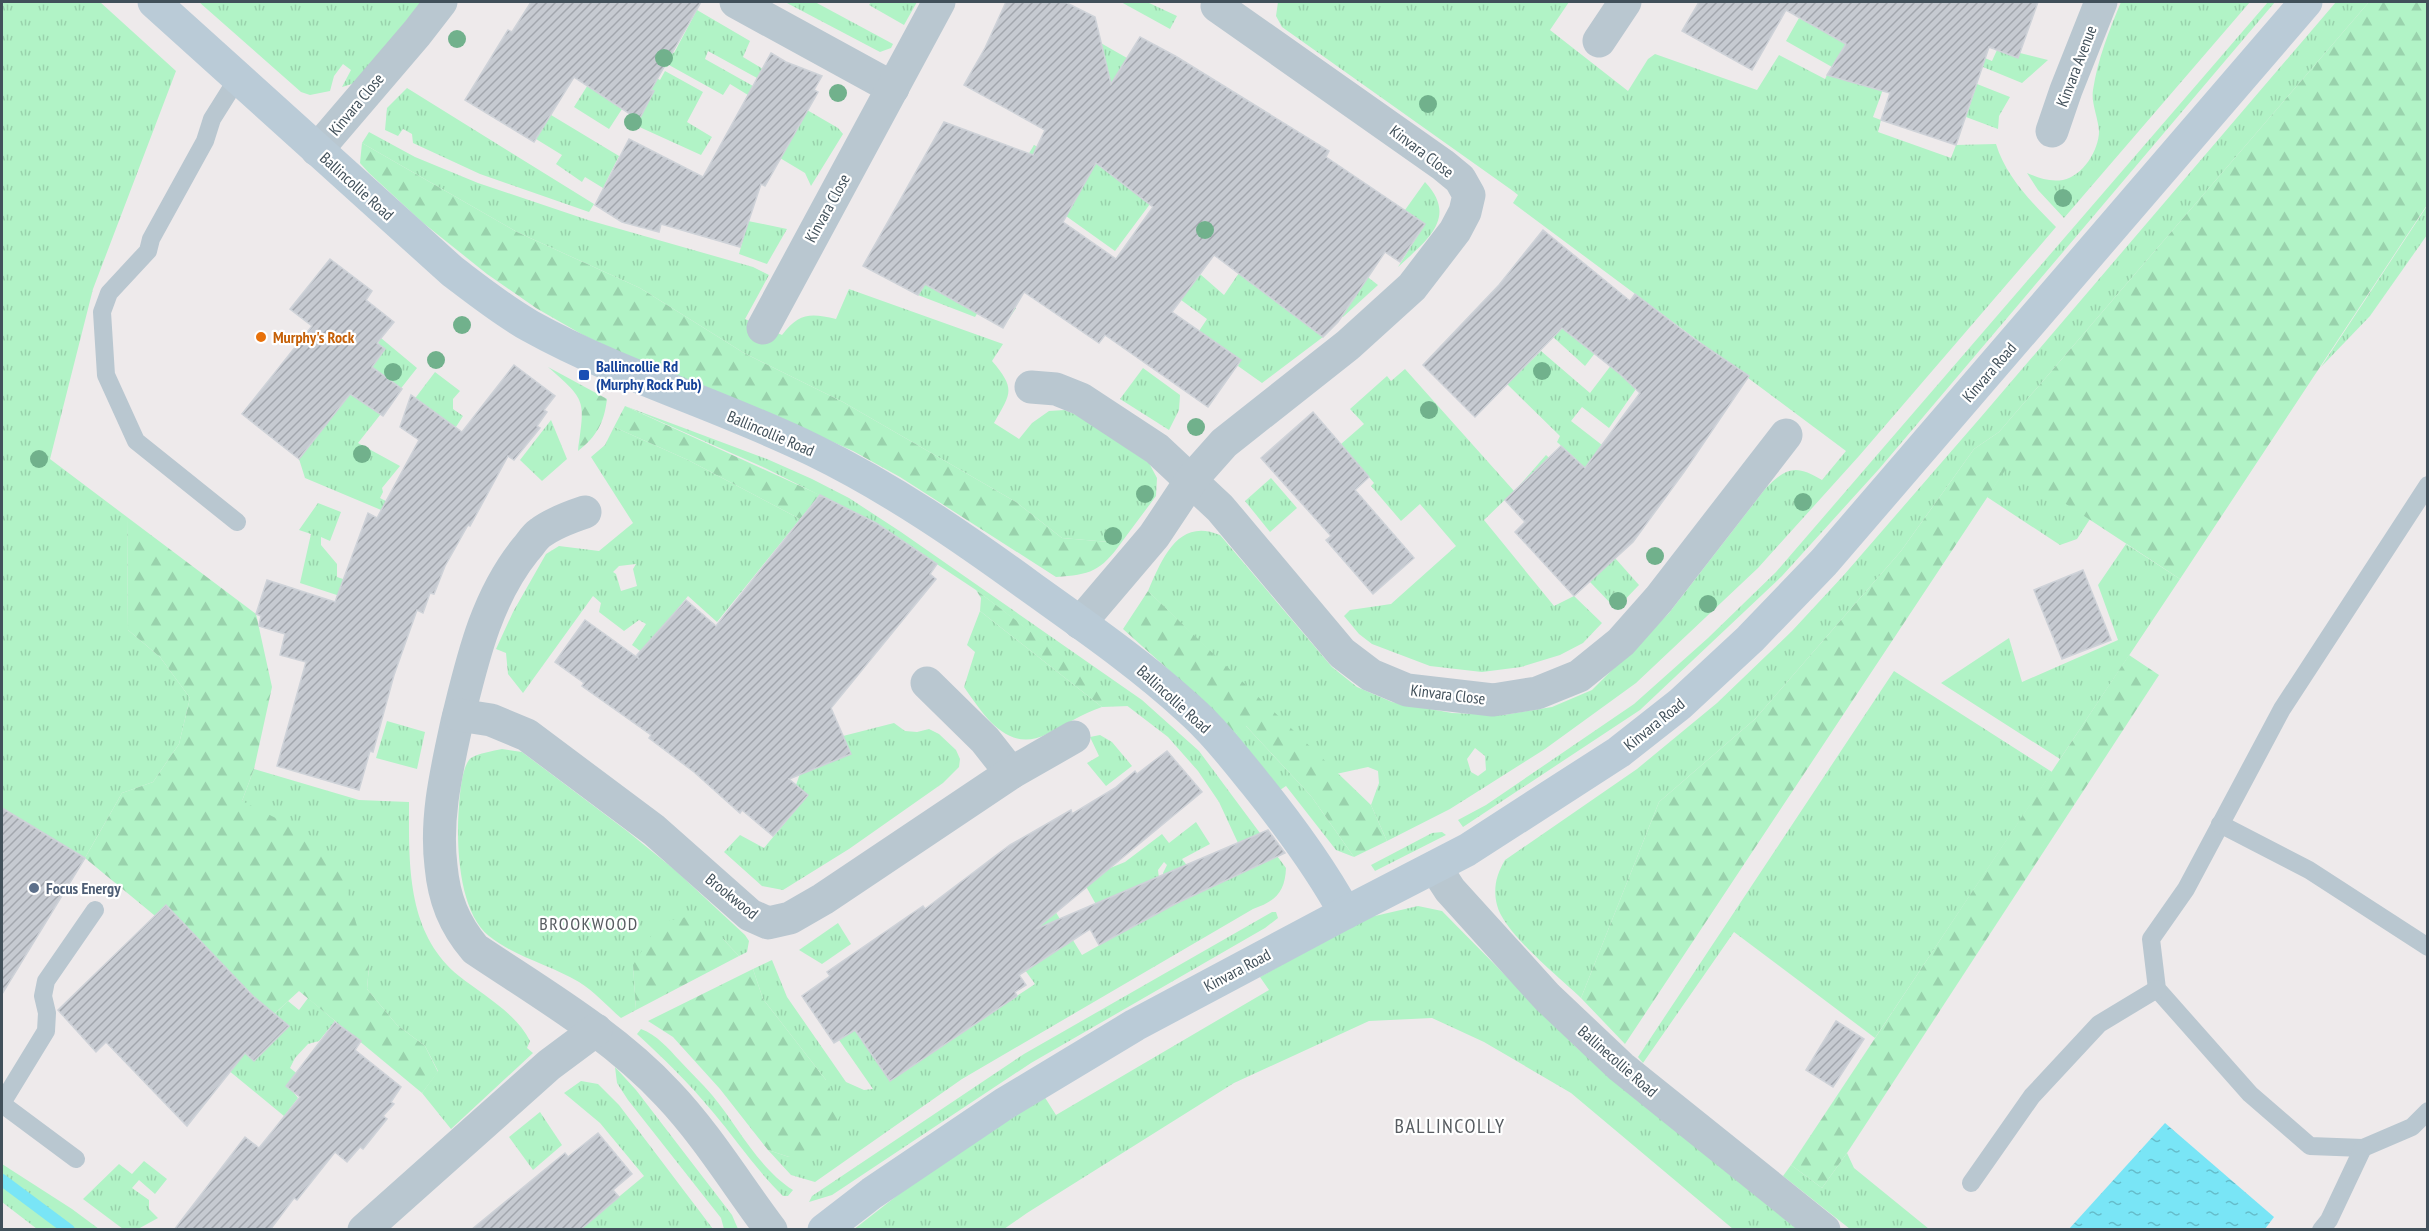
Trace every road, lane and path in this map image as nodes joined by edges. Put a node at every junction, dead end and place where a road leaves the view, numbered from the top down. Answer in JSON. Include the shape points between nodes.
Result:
{"nodes":[{"id":1,"x":154,"y":2,"type":"edge"},
{"id":2,"x":441,"y":2,"type":"edge"},
{"id":3,"x":736,"y":2,"type":"edge"},
{"id":4,"x":939,"y":2,"type":"edge"},
{"id":5,"x":1625,"y":2,"type":"edge"},
{"id":6,"x":2101,"y":2,"type":"edge"},
{"id":7,"x":2306,"y":2,"type":"edge"},
{"id":8,"x":1217,"y":6,"type":"dead end"},
{"id":9,"x":1599,"y":42,"type":"dead end"},
{"id":10,"x":239,"y":76,"type":"junction"},
{"id":11,"x":893,"y":88,"type":"junction"},
{"id":12,"x":2052,"y":131,"type":"dead end"},
{"id":13,"x":317,"y":150,"type":"junction"},
{"id":14,"x":762,"y":328,"type":"dead end"},
{"id":15,"x":1031,"y":387,"type":"dead end"},
{"id":16,"x":1786,"y":435,"type":"dead end"},
{"id":17,"x":1192,"y":479,"type":"junction"},
{"id":18,"x":2427,"y":485,"type":"edge"},
{"id":19,"x":585,"y":512,"type":"dead end"},
{"id":20,"x":237,"y":522,"type":"dead end"},
{"id":21,"x":1080,"y":623,"type":"junction"},
{"id":22,"x":927,"y":683,"type":"dead end"},
{"id":23,"x":459,"y":715,"type":"junction"},
{"id":24,"x":1074,"y":737,"type":"dead end"},
{"id":25,"x":1011,"y":773,"type":"junction"},
{"id":26,"x":2220,"y":824,"type":"junction"},
{"id":27,"x":1435,"y":867,"type":"junction"},
{"id":28,"x":95,"y":910,"type":"dead end"},
{"id":29,"x":1345,"y":913,"type":"junction"},
{"id":30,"x":2427,"y":947,"type":"edge"},
{"id":31,"x":2157,"y":989,"type":"junction"},
{"id":32,"x":596,"y":1030,"type":"junction"},
{"id":33,"x":2,"y":1103,"type":"edge"},
{"id":34,"x":2427,"y":1111,"type":"edge"},
{"id":35,"x":2363,"y":1148,"type":"junction"},
{"id":36,"x":76,"y":1159,"type":"dead end"},
{"id":37,"x":1971,"y":1183,"type":"dead end"},
{"id":38,"x":364,"y":1230,"type":"edge"},
{"id":39,"x":771,"y":1230,"type":"edge"},
{"id":40,"x":824,"y":1230,"type":"edge"},
{"id":41,"x":1824,"y":1230,"type":"edge"},
{"id":42,"x":2321,"y":1230,"type":"edge"}],
"edges":[{"from":1,"to":10,"type":"street","name":"Ballincollie Road"},
{"from":2,"to":13,"type":"street","name":"Kinvara Close"},
{"from":3,"to":11,"type":"street"},
{"from":4,"to":11,"type":"street","name":"Kinvara Close"},
{"from":5,"to":9,"type":"street"},
{"from":6,"to":12,"type":"street","name":"Kinvara Avenue"},
{"from":7,"to":27,"type":"street","name":"Kinvara Road","via":[[1882,496],[1750,639],[1680,704],[1619,752]]},
{"from":8,"to":17,"type":"street","name":"Kinvara Close","via":[[1443,165],[1460,179],[1469,195],[1455,231],[1412,287],[1348,345],[1224,443]]},
{"from":10,"to":13,"type":"street","name":"Ballincollie Road"},
{"from":10,"to":20,"type":"lane","via":[[212,118],[205,141],[148,251],[109,293],[102,312],[106,375],[135,441]]},
{"from":11,"to":14,"type":"street","name":"Kinvara Close"},
{"from":13,"to":21,"type":"street","name":"Ballincollie Road","via":[[489,300],[531,326],[620,369],[811,449],[889,490]]},
{"from":15,"to":17,"type":"street","name":"Kinvara Close","via":[[1056,389],[1081,399],[1157,449]]},
{"from":16,"to":17,"type":"street","name":"Kinvara Close","via":[[1621,642],[1579,676],[1537,693],[1493,700],[1407,690],[1371,675],[1342,653]]},
{"from":17,"to":21,"type":"street","name":"Kinvara Close","via":[[1154,536]]},
{"from":18,"to":26,"type":"lane","via":[[2282,709]]},
{"from":19,"to":23,"type":"street","via":[[539,534],[515,563],[480,635]]},
{"from":21,"to":29,"type":"street","name":"Ballincollie Road","via":[[1158,681],[1226,747],[1289,828]]},
{"from":22,"to":25,"type":"street","via":[[978,733]]},
{"from":23,"to":25,"type":"street","name":"Brookwood","via":[[491,720],[527,735],[654,830],[750,915],[768,923],[790,918],[823,899]]},
{"from":23,"to":32,"type":"street","via":[[444,779],[440,820],[441,866],[447,900],[460,931],[475,949]]},
{"from":24,"to":25,"type":"street","name":"Brookwood"},
{"from":26,"to":30,"type":"lane","via":[[2309,870]]},
{"from":26,"to":31,"type":"lane","via":[[2186,889],[2151,939]]},
{"from":27,"to":29,"type":"street","name":"Kinvara Road"},
{"from":27,"to":41,"type":"street","name":"Ballinecollie Road","via":[[1450,890],[1563,1013],[1621,1067]]},
{"from":28,"to":33,"type":"lane","via":[[46,981],[46,1031]]},
{"from":29,"to":40,"type":"street","name":"Kinvara Road","via":[[1084,1055],[872,1193]]},
{"from":31,"to":35,"type":"lane","via":[[2250,1094],[2310,1146]]},
{"from":31,"to":37,"type":"lane","via":[[2099,1024],[2032,1096]]},
{"from":32,"to":38,"type":"street","via":[[549,1065]]},
{"from":32,"to":39,"type":"street","via":[[669,1095]]},
{"from":33,"to":36,"type":"lane"},
{"from":34,"to":35,"type":"lane","via":[[2412,1127]]},
{"from":35,"to":42,"type":"lane"}]}
